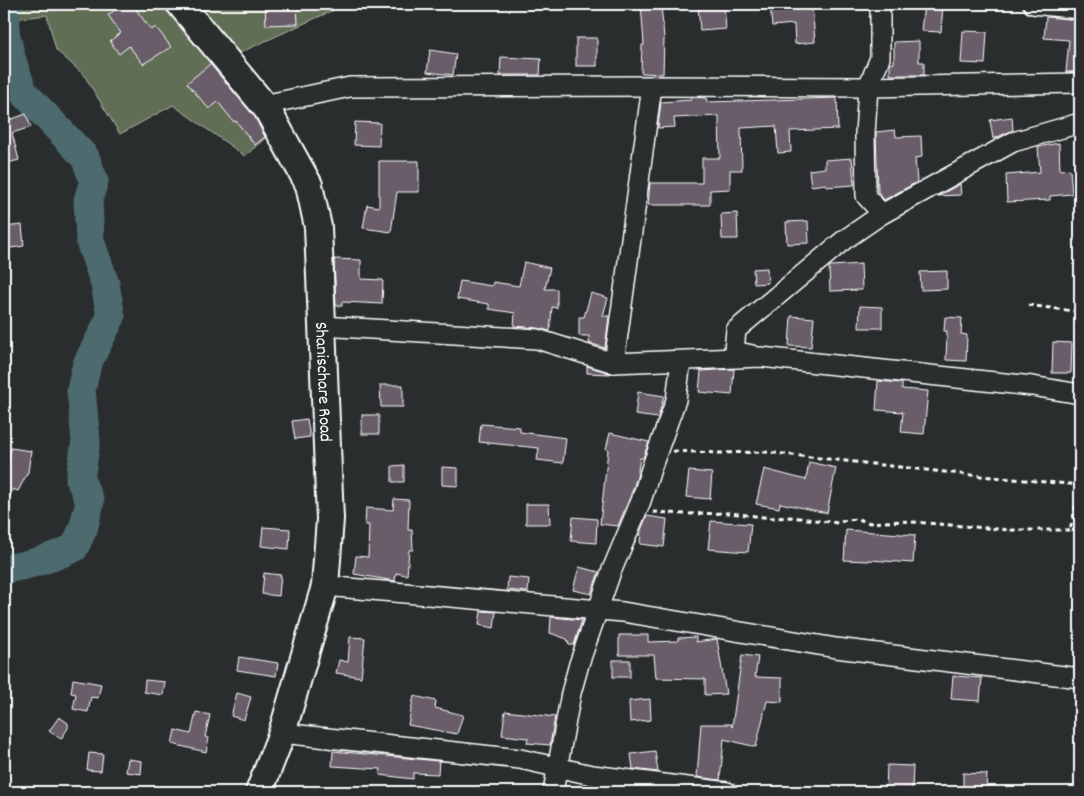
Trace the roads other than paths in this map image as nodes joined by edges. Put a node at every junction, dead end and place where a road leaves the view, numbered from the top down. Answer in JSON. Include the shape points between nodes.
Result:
{"nodes":[{"id":1,"x":180,"y":4,"type":"edge"},
{"id":2,"x":880,"y":4,"type":"edge"},
{"id":3,"x":1032,"y":4,"type":"edge"},
{"id":4,"x":1080,"y":9,"type":"edge"},
{"id":5,"x":1080,"y":83,"type":"edge"},
{"id":6,"x":652,"y":86,"type":"junction"},
{"id":7,"x":868,"y":87,"type":"junction"},
{"id":8,"x":263,"y":105,"type":"junction"},
{"id":9,"x":1080,"y":123,"type":"edge"},
{"id":10,"x":882,"y":214,"type":"junction"},
{"id":11,"x":322,"y":326,"type":"junction"},
{"id":12,"x":760,"y":357,"type":"junction"},
{"id":13,"x":681,"y":361,"type":"junction"},
{"id":14,"x":614,"y":363,"type":"junction"},
{"id":15,"x":1080,"y":394,"type":"edge"},
{"id":16,"x":325,"y":586,"type":"junction"},
{"id":17,"x":599,"y":610,"type":"junction"},
{"id":18,"x":1080,"y":678,"type":"edge"},
{"id":19,"x":282,"y":733,"type":"junction"},
{"id":20,"x":558,"y":768,"type":"junction"},
{"id":21,"x":259,"y":792,"type":"edge"},
{"id":22,"x":554,"y":792,"type":"edge"},
{"id":23,"x":728,"y":792,"type":"edge"}],
"edges":[{"from":1,"to":8,"type":"street","name":"Shanischare Road"},
{"from":2,"to":7,"type":"street","via":[[880,58]]},
{"from":3,"to":4,"type":"street"},
{"from":5,"to":7,"type":"street"},
{"from":6,"to":7,"type":"street"},
{"from":6,"to":8,"type":"street","via":[[350,87]]},
{"from":6,"to":14,"type":"street"},
{"from":7,"to":10,"type":"street","via":[[866,196]]},
{"from":8,"to":11,"type":"street","name":"Shanischare Road","via":[[310,184],[318,227]]},
{"from":9,"to":10,"type":"street","via":[[1013,142]]},
{"from":10,"to":12,"type":"street","via":[[844,240],[736,330],[734,351]]},
{"from":11,"to":14,"type":"street","via":[[537,339]]},
{"from":11,"to":16,"type":"street","name":"Shanischare Road","via":[[330,520]]},
{"from":12,"to":13,"type":"street"},
{"from":12,"to":15,"type":"street"},
{"from":13,"to":14,"type":"street"},
{"from":13,"to":17,"type":"street","via":[[676,400]]},
{"from":16,"to":17,"type":"street"},
{"from":16,"to":19,"type":"street","name":"Shanischare Road"},
{"from":17,"to":18,"type":"street","via":[[836,648]]},
{"from":17,"to":20,"type":"street","via":[[571,693]]},
{"from":19,"to":20,"type":"street","via":[[520,758]]},
{"from":19,"to":21,"type":"street","name":"Shanischare Road"},
{"from":20,"to":22,"type":"street"},
{"from":20,"to":23,"type":"street"}]}
